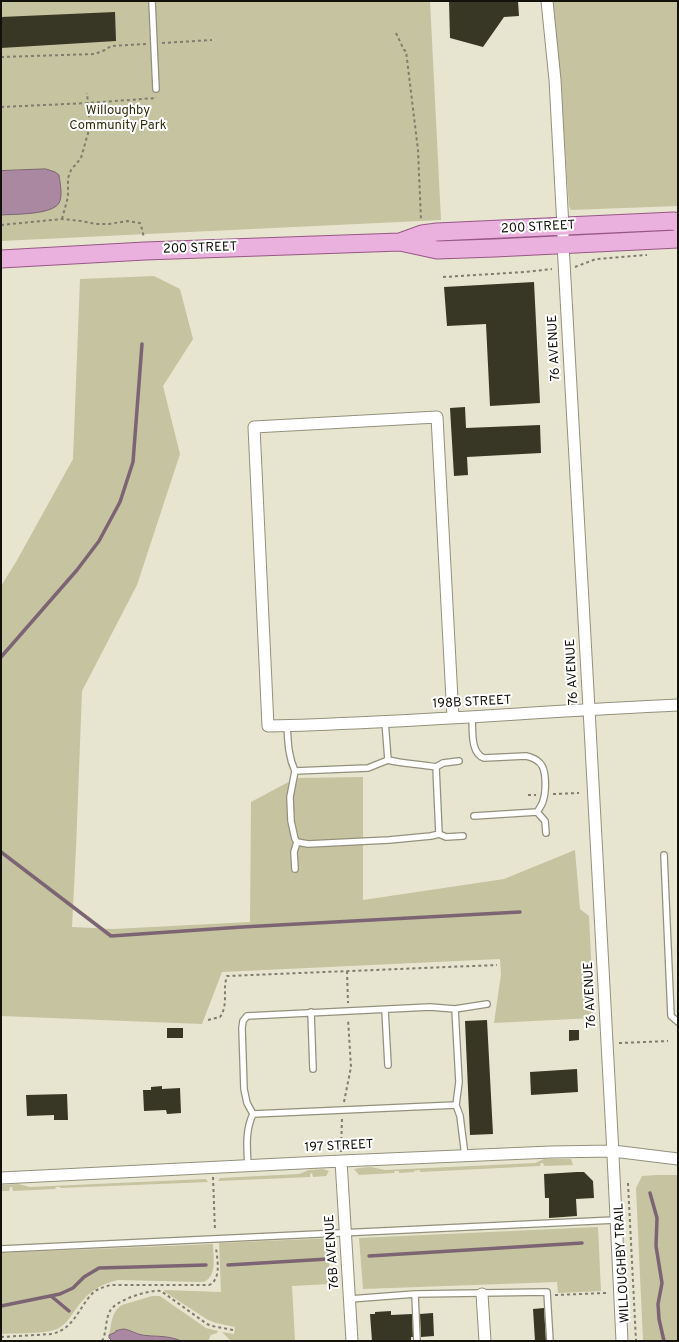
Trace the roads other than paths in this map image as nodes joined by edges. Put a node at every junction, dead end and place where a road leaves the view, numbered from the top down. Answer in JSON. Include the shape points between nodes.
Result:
{"nodes":[{"id":1,"x":152,"y":1,"type":"edge"},
{"id":2,"x":546,"y":1,"type":"edge"},
{"id":3,"x":156,"y":89,"type":"road end"},
{"id":4,"x":678,"y":223,"type":"edge"},
{"id":5,"x":563,"y":227,"type":"junction"},
{"id":6,"x":678,"y":239,"type":"edge"},
{"id":7,"x":400,"y":242,"type":"junction"},
{"id":8,"x":562,"y":244,"type":"junction"},
{"id":9,"x":1,"y":259,"type":"edge"},
{"id":10,"x":678,"y":705,"type":"edge"},
{"id":11,"x":589,"y":709,"type":"junction"},
{"id":12,"x":472,"y":717,"type":"junction"},
{"id":13,"x":453,"y":718,"type":"junction"},
{"id":14,"x":385,"y":721,"type":"junction"},
{"id":15,"x":287,"y":725,"type":"junction"},
{"id":16,"x":388,"y":760,"type":"junction"},
{"id":17,"x":459,"y":761,"type":"dead end"},
{"id":18,"x":436,"y":766,"type":"junction"},
{"id":19,"x":295,"y":771,"type":"junction"},
{"id":20,"x":537,"y":812,"type":"junction"},
{"id":21,"x":474,"y":816,"type":"dead end"},
{"id":22,"x":546,"y":833,"type":"dead end"},
{"id":23,"x":439,"y":834,"type":"junction"},
{"id":24,"x":463,"y":836,"type":"dead end"},
{"id":25,"x":297,"y":842,"type":"junction"},
{"id":26,"x":664,"y":855,"type":"dead end"},
{"id":27,"x":295,"y":869,"type":"dead end"},
{"id":28,"x":487,"y":1004,"type":"dead end"},
{"id":29,"x":456,"y":1009,"type":"junction"},
{"id":30,"x":385,"y":1010,"type":"junction"},
{"id":31,"x":311,"y":1012,"type":"junction"},
{"id":32,"x":678,"y":1022,"type":"edge"},
{"id":33,"x":388,"y":1065,"type":"dead end"},
{"id":34,"x":314,"y":1069,"type":"dead end"},
{"id":35,"x":456,"y":1105,"type":"junction"},
{"id":36,"x":253,"y":1114,"type":"junction"},
{"id":37,"x":613,"y":1151,"type":"junction"},
{"id":38,"x":465,"y":1156,"type":"junction"},
{"id":39,"x":678,"y":1159,"type":"edge"},
{"id":40,"x":341,"y":1161,"type":"junction"},
{"id":41,"x":248,"y":1166,"type":"junction"},
{"id":42,"x":1,"y":1178,"type":"edge"},
{"id":43,"x":616,"y":1220,"type":"junction"},
{"id":44,"x":346,"y":1233,"type":"junction"},
{"id":45,"x":1,"y":1249,"type":"edge"},
{"id":46,"x":415,"y":1294,"type":"junction"},
{"id":47,"x":482,"y":1294,"type":"junction"},
{"id":48,"x":350,"y":1299,"type":"junction"},
{"id":49,"x":352,"y":1341,"type":"edge"},
{"id":50,"x":417,"y":1341,"type":"edge"},
{"id":51,"x":485,"y":1341,"type":"edge"},
{"id":52,"x":550,"y":1341,"type":"edge"},
{"id":53,"x":622,"y":1341,"type":"edge"}],
"edges":[{"from":1,"to":3,"type":"lane"},
{"from":2,"to":5,"type":"street","name":"76 AVENUE","via":[[555,80]]},
{"from":4,"to":5,"type":"main road","name":"200 STREET"},
{"from":5,"to":7,"type":"main road","name":"200 STREET","via":[[437,232]]},
{"from":5,"to":8,"type":"street","name":"76 AVENUE"},
{"from":6,"to":8,"type":"main road","name":"200 STREET"},
{"from":7,"to":8,"type":"main road","name":"200 STREET","via":[[437,250]]},
{"from":7,"to":9,"type":"main road","name":"200 STREET"},
{"from":8,"to":11,"type":"street","name":"76 AVENUE"},
{"from":10,"to":11,"type":"street","name":"198B STREET"},
{"from":11,"to":12,"type":"street","name":"198B STREET"},
{"from":11,"to":37,"type":"street","name":"76 AVENUE"},
{"from":12,"to":13,"type":"street","name":"198B STREET"},
{"from":12,"to":20,"type":"lane","via":[[474,745],[480,756],[526,756],[539,762],[543,767],[546,786],[543,801]]},
{"from":13,"to":14,"type":"street","name":"198B STREET"},
{"from":13,"to":15,"type":"street","name":"198B STREET","via":[[437,417],[254,427],[268,726]]},
{"from":14,"to":15,"type":"street","name":"198B STREET"},
{"from":14,"to":16,"type":"lane"},
{"from":15,"to":19,"type":"lane","via":[[289,752]]},
{"from":16,"to":18,"type":"lane"},
{"from":16,"to":19,"type":"lane","via":[[368,768]]},
{"from":17,"to":18,"type":"lane"},
{"from":18,"to":23,"type":"lane"},
{"from":19,"to":25,"type":"lane","via":[[290,797],[291,821]]},
{"from":20,"to":21,"type":"lane"},
{"from":20,"to":22,"type":"lane","via":[[545,821]]},
{"from":23,"to":24,"type":"lane","via":[[446,837]]},
{"from":23,"to":25,"type":"lane","via":[[389,840],[308,844]]},
{"from":25,"to":27,"type":"lane","via":[[294,852]]},
{"from":26,"to":32,"type":"lane","via":[[671,1016]]},
{"from":28,"to":29,"type":"lane"},
{"from":29,"to":30,"type":"lane","via":[[430,1007]]},
{"from":29,"to":35,"type":"lane","via":[[459,1082]]},
{"from":30,"to":31,"type":"lane"},
{"from":30,"to":33,"type":"lane"},
{"from":31,"to":34,"type":"lane"},
{"from":31,"to":36,"type":"lane","via":[[247,1016],[243,1021],[244,1089]]},
{"from":35,"to":36,"type":"lane"},
{"from":35,"to":38,"type":"lane","via":[[460,1116]]},
{"from":36,"to":41,"type":"lane","via":[[246,1140]]},
{"from":37,"to":38,"type":"street","name":"197 STREET"},
{"from":37,"to":39,"type":"street","name":"197 STREET"},
{"from":37,"to":43,"type":"street","name":"76 AVENUE"},
{"from":38,"to":40,"type":"street","name":"197 STREET"},
{"from":40,"to":41,"type":"street","name":"197 STREET"},
{"from":40,"to":44,"type":"street","name":"76B AVENUE"},
{"from":41,"to":42,"type":"street","name":"197 STREET"},
{"from":43,"to":44,"type":"lane"},
{"from":43,"to":53,"type":"street","name":"76 AVENUE"},
{"from":44,"to":45,"type":"lane"},
{"from":44,"to":48,"type":"street","name":"76B AVENUE"},
{"from":46,"to":47,"type":"lane"},
{"from":46,"to":48,"type":"lane"},
{"from":46,"to":50,"type":"lane"},
{"from":47,"to":51,"type":"street"},
{"from":47,"to":52,"type":"lane","via":[[547,1292]]},
{"from":48,"to":49,"type":"street","name":"76B AVENUE"}]}
